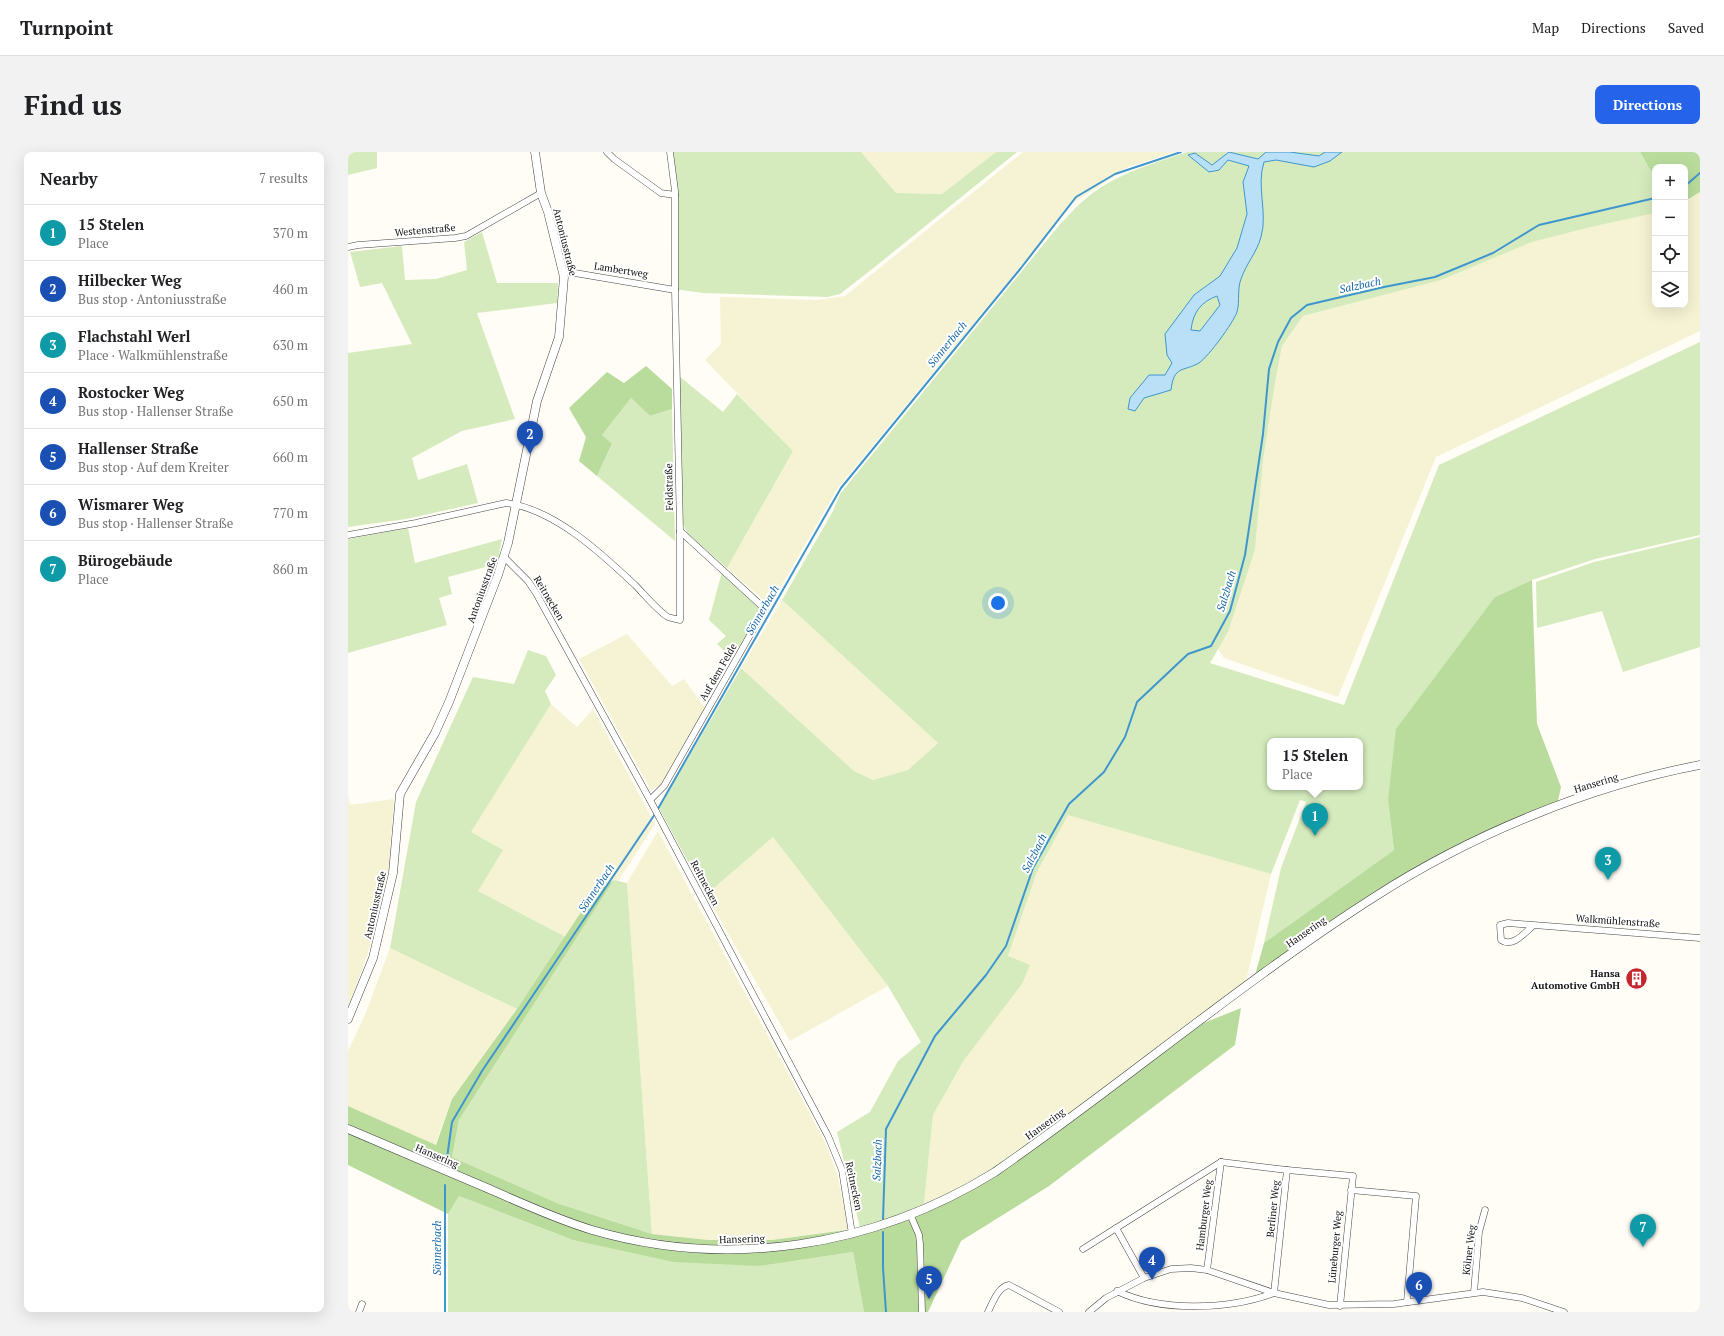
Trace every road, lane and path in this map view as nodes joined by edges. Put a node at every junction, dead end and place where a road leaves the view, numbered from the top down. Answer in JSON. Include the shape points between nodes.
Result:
{"nodes":[{"id":1,"x":535,"y":152,"type":"edge"},
{"id":2,"x":607,"y":152,"type":"edge"},
{"id":3,"x":670,"y":152,"type":"edge"},
{"id":4,"x":541,"y":193,"type":"junction"},
{"id":5,"x":675,"y":195,"type":"junction"},
{"id":6,"x":348,"y":247,"type":"edge"},
{"id":7,"x":564,"y":271,"type":"junction"},
{"id":8,"x":675,"y":290,"type":"junction"},
{"id":9,"x":516,"y":504,"type":"junction"},
{"id":10,"x":680,"y":531,"type":"junction"},
{"id":11,"x":348,"y":535,"type":"edge"},
{"id":12,"x":504,"y":557,"type":"junction"},
{"id":13,"x":1700,"y":765,"type":"edge"},
{"id":14,"x":650,"y":800,"type":"junction"},
{"id":15,"x":1534,"y":925,"type":"junction"},
{"id":16,"x":1700,"y":938,"type":"edge"},
{"id":17,"x":348,"y":1019,"type":"edge"},
{"id":18,"x":348,"y":1129,"type":"edge"},
{"id":19,"x":1221,"y":1162,"type":"junction"},
{"id":20,"x":1287,"y":1170,"type":"junction"},
{"id":21,"x":1351,"y":1190,"type":"junction"},
{"id":22,"x":1485,"y":1210,"type":"dead end"},
{"id":23,"x":910,"y":1214,"type":"junction"},
{"id":24,"x":1116,"y":1228,"type":"junction"},
{"id":25,"x":852,"y":1234,"type":"junction"},
{"id":26,"x":1083,"y":1249,"type":"dead end"},
{"id":27,"x":1208,"y":1270,"type":"junction"},
{"id":28,"x":1144,"y":1278,"type":"junction"},
{"id":29,"x":1117,"y":1291,"type":"junction"},
{"id":30,"x":1474,"y":1292,"type":"junction"},
{"id":31,"x":1274,"y":1293,"type":"junction"},
{"id":32,"x":1407,"y":1302,"type":"junction"},
{"id":33,"x":362,"y":1304,"type":"dead end"},
{"id":34,"x":1340,"y":1306,"type":"junction"},
{"id":35,"x":359,"y":1312,"type":"edge"},
{"id":36,"x":922,"y":1312,"type":"edge"},
{"id":37,"x":988,"y":1312,"type":"edge"},
{"id":38,"x":1058,"y":1312,"type":"edge"},
{"id":39,"x":1089,"y":1312,"type":"edge"},
{"id":40,"x":1564,"y":1312,"type":"edge"}],
"edges":[{"from":1,"to":4,"type":"street","name":"Antoniusstraße"},
{"from":2,"to":5,"type":"street","via":[[661,193]]},
{"from":3,"to":5,"type":"street","name":"Feldstraße"},
{"from":4,"to":6,"type":"street","name":"Westenstraße","via":[[466,236],[358,244]]},
{"from":4,"to":7,"type":"street","name":"Antoniusstraße"},
{"from":5,"to":8,"type":"street","name":"Feldstraße"},
{"from":7,"to":8,"type":"street","name":"Lambertweg"},
{"from":7,"to":9,"type":"street","name":"Antoniusstraße","via":[[559,337],[537,402]]},
{"from":8,"to":10,"type":"street","name":"Feldstraße"},
{"from":9,"to":10,"type":"street","name":"Feldstraße","via":[[559,522],[582,538],[667,617],[680,620]]},
{"from":9,"to":11,"type":"street","via":[[506,503],[416,524]]},
{"from":9,"to":12,"type":"street","name":"Antoniusstraße"},
{"from":10,"to":14,"type":"street","name":"Auf dem Felde","via":[[766,609],[664,786]]},
{"from":12,"to":14,"type":"street","name":"Reitnecken","via":[[536,593]]},
{"from":12,"to":17,"type":"street","name":"Antoniusstraße","via":[[436,733],[400,794],[393,873],[373,958]]},
{"from":13,"to":23,"type":"street","name":"Hansering","via":[[1596,793],[1516,823],[1476,840],[1377,895],[1312,939],[995,1172],[963,1191]]},
{"from":14,"to":25,"type":"street","name":"Reitnecken","via":[[836,1153],[842,1170]]},
{"from":15,"to":15,"type":"street","name":"Walkmühlenstraße","via":[[1500,925],[1500,940],[1513,943]]},
{"from":15,"to":16,"type":"street","name":"Walkmühlenstraße"},
{"from":18,"to":25,"type":"street","name":"Hansering","via":[[529,1206],[591,1229],[625,1238],[685,1248],[746,1250],[818,1242]]},
{"from":19,"to":20,"type":"street","name":"Berliner Weg"},
{"from":19,"to":24,"type":"street"},
{"from":19,"to":27,"type":"street","name":"Hamburger Weg"},
{"from":20,"to":21,"type":"street","name":"Lüneburger Weg","via":[[1352,1176]]},
{"from":20,"to":31,"type":"street","name":"Berliner Weg"},
{"from":21,"to":32,"type":"street","via":[[1416,1196]]},
{"from":21,"to":34,"type":"street","name":"Lüneburger Weg"},
{"from":22,"to":30,"type":"street","name":"Kölner Weg","via":[[1479,1232]]},
{"from":23,"to":25,"type":"street","name":"Hansering"},
{"from":23,"to":36,"type":"street","via":[[919,1235]]},
{"from":24,"to":26,"type":"street"},
{"from":24,"to":28,"type":"street"},
{"from":27,"to":28,"type":"street","via":[[1171,1269]]},
{"from":27,"to":31,"type":"street"},
{"from":28,"to":29,"type":"street"},
{"from":29,"to":31,"type":"street","via":[[1139,1302],[1188,1309],[1236,1303]]},
{"from":29,"to":39,"type":"street"},
{"from":30,"to":32,"type":"street"},
{"from":30,"to":40,"type":"street","via":[[1502,1294]]},
{"from":31,"to":34,"type":"street"},
{"from":32,"to":34,"type":"street"},
{"from":33,"to":35,"type":"street"},
{"from":37,"to":38,"type":"street","via":[[1000,1290],[1009,1285]]}]}
